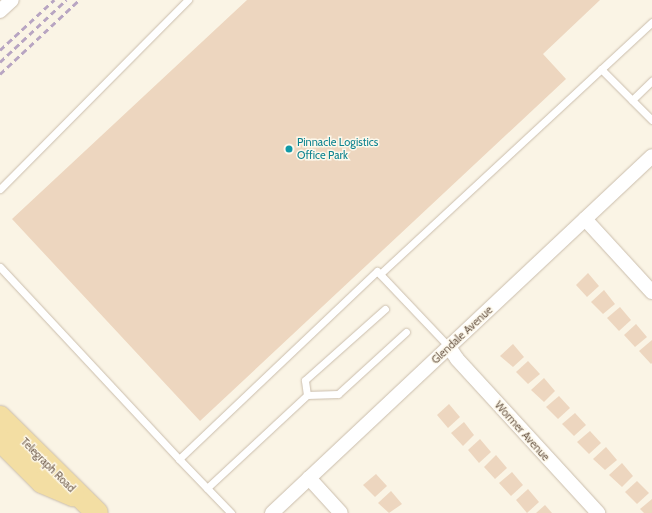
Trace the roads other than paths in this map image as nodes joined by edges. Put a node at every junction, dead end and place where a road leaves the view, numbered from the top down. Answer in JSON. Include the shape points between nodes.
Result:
{"nodes":[{"id":1,"x":12,"y":0,"type":"edge"},
{"id":2,"x":188,"y":0,"type":"edge"},
{"id":3,"x":0,"y":11,"type":"edge"},
{"id":4,"x":652,"y":22,"type":"edge"},
{"id":5,"x":601,"y":69,"type":"junction"},
{"id":6,"x":652,"y":81,"type":"edge"},
{"id":7,"x":632,"y":100,"type":"junction"},
{"id":8,"x":652,"y":120,"type":"edge"},
{"id":9,"x":652,"y":156,"type":"edge"},
{"id":10,"x":0,"y":189,"type":"edge"},
{"id":11,"x":585,"y":219,"type":"junction"},
{"id":12,"x":0,"y":267,"type":"edge"},
{"id":13,"x":380,"y":274,"type":"junction"},
{"id":14,"x":652,"y":292,"type":"edge"},
{"id":15,"x":385,"y":309,"type":"dead end"},
{"id":16,"x":406,"y":332,"type":"dead end"},
{"id":17,"x":449,"y":347,"type":"junction"},
{"id":18,"x":307,"y":395,"type":"junction"},
{"id":19,"x":0,"y":417,"type":"edge"},
{"id":20,"x":0,"y":440,"type":"edge"},
{"id":21,"x":179,"y":459,"type":"junction"},
{"id":22,"x":309,"y":478,"type":"junction"},
{"id":23,"x":207,"y":488,"type":"junction"},
{"id":24,"x":81,"y":498,"type":"junction"},
{"id":25,"x":97,"y":513,"type":"edge"},
{"id":26,"x":231,"y":513,"type":"edge"},
{"id":27,"x":272,"y":513,"type":"edge"},
{"id":28,"x":341,"y":513,"type":"edge"},
{"id":29,"x":598,"y":513,"type":"edge"}],
"edges":[{"from":1,"to":3,"type":"street"},
{"from":2,"to":10,"type":"lane"},
{"from":4,"to":5,"type":"lane"},
{"from":5,"to":7,"type":"lane"},
{"from":5,"to":13,"type":"lane"},
{"from":6,"to":7,"type":"lane"},
{"from":7,"to":8,"type":"lane"},
{"from":9,"to":11,"type":"street","name":"Glendale Avenue"},
{"from":11,"to":14,"type":"street"},
{"from":11,"to":17,"type":"street","name":"Glendale Avenue"},
{"from":12,"to":21,"type":"lane"},
{"from":13,"to":17,"type":"lane"},
{"from":13,"to":21,"type":"lane","via":[[377,271]]},
{"from":15,"to":18,"type":"lane","via":[[305,380]]},
{"from":16,"to":18,"type":"lane","via":[[338,394]]},
{"from":17,"to":22,"type":"street","name":"Glendale Avenue"},
{"from":17,"to":29,"type":"street","name":"Wormer Avenue","via":[[457,359]]},
{"from":18,"to":23,"type":"lane"},
{"from":19,"to":24,"type":"main road","name":"Telegraph Road"},
{"from":20,"to":24,"type":"main road","via":[[42,482]]},
{"from":21,"to":23,"type":"lane"},
{"from":22,"to":27,"type":"street","name":"Glendale Avenue"},
{"from":22,"to":28,"type":"street"},
{"from":23,"to":26,"type":"lane"},
{"from":24,"to":25,"type":"main road","name":"Telegraph Road"}]}
